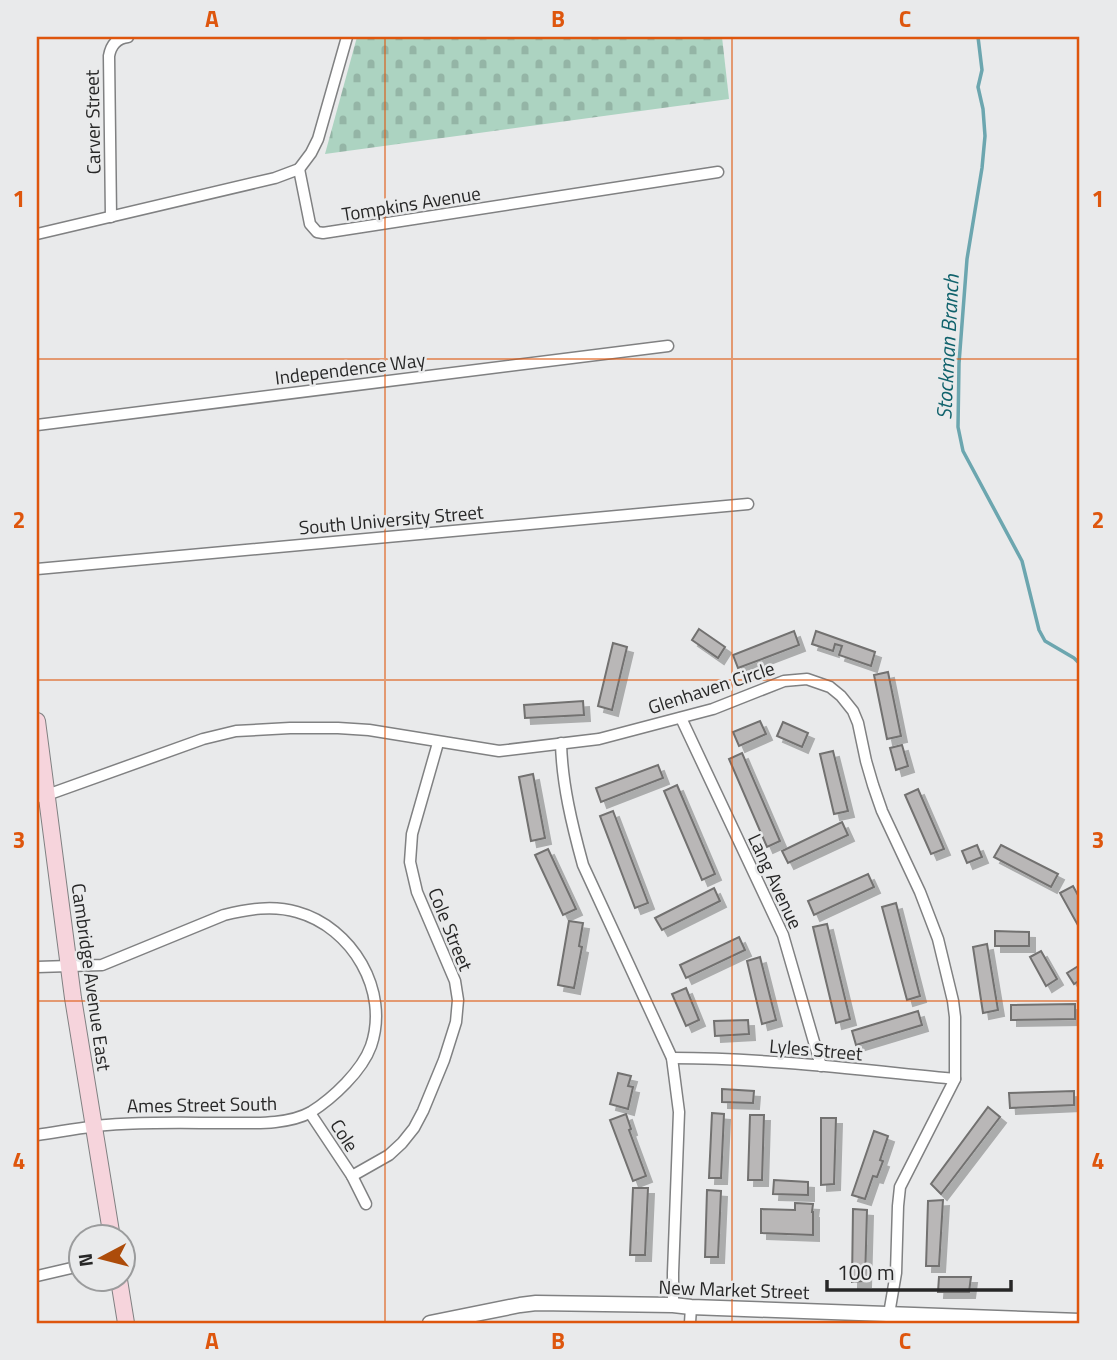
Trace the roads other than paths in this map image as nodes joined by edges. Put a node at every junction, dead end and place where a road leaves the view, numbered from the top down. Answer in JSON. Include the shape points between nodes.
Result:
{"nodes":[{"id":1,"x":128,"y":37,"type":"edge"},
{"id":2,"x":347,"y":37,"type":"edge"},
{"id":3,"x":299,"y":169,"type":"junction"},
{"id":4,"x":718,"y":172,"type":"dead end"},
{"id":5,"x":111,"y":217,"type":"junction"},
{"id":6,"x":37,"y":234,"type":"edge"},
{"id":7,"x":668,"y":346,"type":"dead end"},
{"id":8,"x":37,"y":425,"type":"edge"},
{"id":9,"x":748,"y":504,"type":"dead end"},
{"id":10,"x":37,"y":569,"type":"edge"},
{"id":11,"x":681,"y":718,"type":"junction"},
{"id":12,"x":37,"y":721,"type":"edge"},
{"id":13,"x":438,"y":743,"type":"junction"},
{"id":14,"x":561,"y":743,"type":"junction"},
{"id":15,"x":42,"y":796,"type":"edge"},
{"id":16,"x":68,"y":966,"type":"junction"},
{"id":17,"x":37,"y":967,"type":"edge"},
{"id":18,"x":673,"y":1058,"type":"junction"},
{"id":19,"x":821,"y":1066,"type":"junction"},
{"id":20,"x":955,"y":1079,"type":"junction"},
{"id":21,"x":310,"y":1112,"type":"junction"},
{"id":22,"x":94,"y":1127,"type":"junction"},
{"id":23,"x":37,"y":1135,"type":"edge"},
{"id":24,"x":352,"y":1176,"type":"junction"},
{"id":25,"x":366,"y":1204,"type":"dead end"},
{"id":26,"x":110,"y":1224,"type":"edge"},
{"id":27,"x":66,"y":1269,"type":"edge"},
{"id":28,"x":37,"y":1276,"type":"edge"},
{"id":29,"x":121,"y":1294,"type":"edge"},
{"id":30,"x":673,"y":1305,"type":"junction"},
{"id":31,"x":691,"y":1307,"type":"junction"},
{"id":32,"x":889,"y":1314,"type":"junction"},
{"id":33,"x":1080,"y":1321,"type":"edge"},
{"id":34,"x":126,"y":1323,"type":"edge"},
{"id":35,"x":430,"y":1323,"type":"edge"},
{"id":36,"x":690,"y":1323,"type":"edge"}],
"edges":[{"from":1,"to":5,"type":"street","name":"Carver Street","via":[[117,40],[109,56]]},
{"from":2,"to":3,"type":"street","via":[[318,138]]},
{"from":3,"to":4,"type":"street","name":"Tompkins Avenue","via":[[310,224],[323,233]]},
{"from":3,"to":5,"type":"street"},
{"from":5,"to":6,"type":"street"},
{"from":7,"to":8,"type":"street","name":"Independence Way"},
{"from":9,"to":10,"type":"street","name":"South University Street"},
{"from":11,"to":14,"type":"street","name":"Glenhaven Circle","via":[[599,739]]},
{"from":11,"to":19,"type":"street","name":"Lang Avenue","via":[[783,935]]},
{"from":11,"to":20,"type":"street","name":"Glenhaven Circle","via":[[792,679],[807,679],[842,696],[858,723],[882,811],[938,939],[955,1017]]},
{"from":12,"to":15,"type":"main road","name":"Cambridge Avenue East"},
{"from":13,"to":14,"type":"street","name":"Glenhaven Circle","via":[[499,751]]},
{"from":13,"to":15,"type":"street","name":"Glenhaven Circle","via":[[338,727],[236,731]]},
{"from":13,"to":24,"type":"street","name":"Cole Street","via":[[412,834],[410,862],[417,892],[455,981],[456,1022],[414,1128],[389,1155]]},
{"from":14,"to":18,"type":"street","via":[[562,770],[583,865]]},
{"from":15,"to":16,"type":"main road","name":"Cambridge Avenue East"},
{"from":16,"to":17,"type":"street"},
{"from":16,"to":21,"type":"street","via":[[102,965],[207,920],[243,911],[278,908],[323,923],[347,943],[364,968],[374,996],[376,1023],[359,1069]]},
{"from":16,"to":22,"type":"main road","name":"Cambridge Avenue East"},
{"from":18,"to":19,"type":"street","name":"Lyles Street"},
{"from":18,"to":30,"type":"street","via":[[679,1112]]},
{"from":19,"to":20,"type":"street","name":"Lyles Street"},
{"from":20,"to":32,"type":"street","name":"Glenhaven Circle","via":[[900,1187]]},
{"from":21,"to":22,"type":"street","name":"Ames Street South","via":[[277,1122]]},
{"from":21,"to":24,"type":"street","name":"Cole"},
{"from":22,"to":23,"type":"street","name":"Ames Street South"},
{"from":22,"to":26,"type":"main road","name":"Cambridge Avenue East"},
{"from":24,"to":25,"type":"street"},
{"from":27,"to":28,"type":"street"},
{"from":29,"to":34,"type":"main road"},
{"from":30,"to":31,"type":"street","name":"New Market Street"},
{"from":30,"to":35,"type":"street","name":"New Market Street","via":[[536,1303]]},
{"from":31,"to":32,"type":"street","name":"New Market Street"},
{"from":31,"to":36,"type":"street"},
{"from":32,"to":33,"type":"street","name":"New Market Street"}]}
